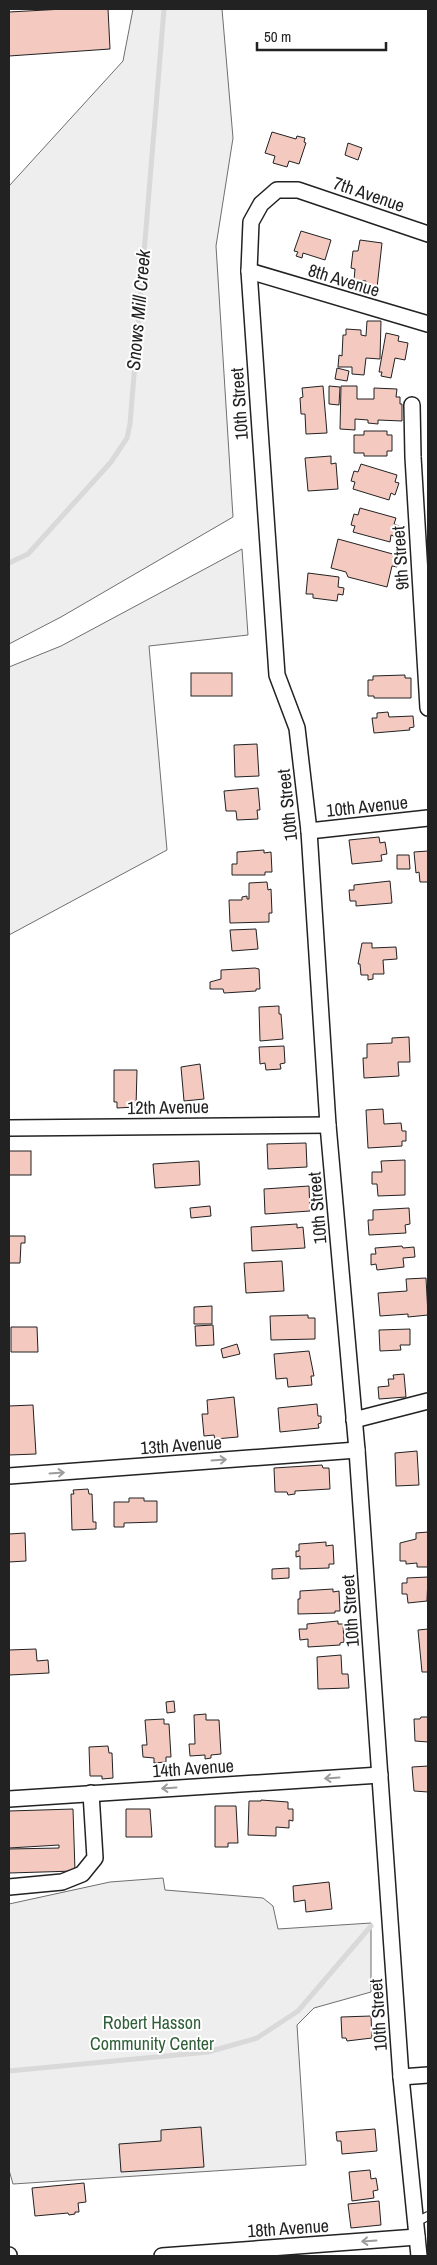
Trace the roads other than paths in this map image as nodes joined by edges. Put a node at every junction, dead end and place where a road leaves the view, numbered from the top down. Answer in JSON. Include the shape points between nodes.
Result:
{"nodes":[{"id":1,"x":298,"y":190,"type":"joint"},
{"id":2,"x":428,"y":234,"type":"edge"},
{"id":3,"x":248,"y":271,"type":"junction"},
{"id":4,"x":428,"y":324,"type":"edge"},
{"id":5,"x":412,"y":405,"type":"dead end"},
{"id":6,"x":428,"y":708,"type":"edge"},
{"id":7,"x":428,"y":818,"type":"edge"},
{"id":8,"x":309,"y":831,"type":"junction"},
{"id":9,"x":328,"y":1125,"type":"junction"},
{"id":10,"x":9,"y":1128,"type":"edge"},
{"id":11,"x":428,"y":1402,"type":"edge"},
{"id":12,"x":354,"y":1420,"type":"junction"},
{"id":13,"x":357,"y":1450,"type":"junction"},
{"id":14,"x":9,"y":1476,"type":"edge"},
{"id":15,"x":380,"y":1775,"type":"junction"},
{"id":16,"x":91,"y":1794,"type":"junction"},
{"id":17,"x":9,"y":1799,"type":"edge"},
{"id":18,"x":9,"y":1887,"type":"edge"},
{"id":19,"x":428,"y":2075,"type":"edge"},
{"id":20,"x":401,"y":2077,"type":"junction"},
{"id":21,"x":422,"y":2219,"type":"edge"},
{"id":22,"x":417,"y":2237,"type":"junction"},
{"id":23,"x":162,"y":2256,"type":"edge"},
{"id":24,"x":419,"y":2256,"type":"edge"}],
"edges":[{"from":1,"to":2,"type":"street","name":"7th Avenue"},
{"from":1,"to":3,"type":"street","name":"10th Street","via":[[277,190],[261,204],[251,222]]},
{"from":3,"to":4,"type":"street","name":"8th Avenue"},
{"from":3,"to":8,"type":"street","name":"10th Street","via":[[278,675],[297,728]]},
{"from":5,"to":6,"type":"street","name":"9th Street"},
{"from":7,"to":8,"type":"street","name":"10th Avenue"},
{"from":8,"to":9,"type":"street","name":"10th Street"},
{"from":9,"to":10,"type":"street","name":"12th Avenue"},
{"from":9,"to":12,"type":"street","name":"10th Street"},
{"from":11,"to":12,"type":"street"},
{"from":12,"to":13,"type":"street","name":"10th Street"},
{"from":14,"to":13,"type":"street","name":"13th Avenue","one_way":true},
{"from":13,"to":15,"type":"street","name":"10th Street"},
{"from":15,"to":16,"type":"street","name":"14th Avenue","one_way":true},
{"from":15,"to":20,"type":"street","name":"10th Street"},
{"from":16,"to":17,"type":"street","name":"14th Avenue"},
{"from":16,"to":18,"type":"street","via":[[95,1858],[82,1874],[62,1882]]},
{"from":19,"to":20,"type":"street"},
{"from":20,"to":21,"type":"street","name":"10th Street"},
{"from":21,"to":22,"type":"street","name":"10th Street"},
{"from":22,"to":23,"type":"street","name":"18th Avenue","one_way":true},
{"from":22,"to":24,"type":"street","name":"10th Street"}]}
